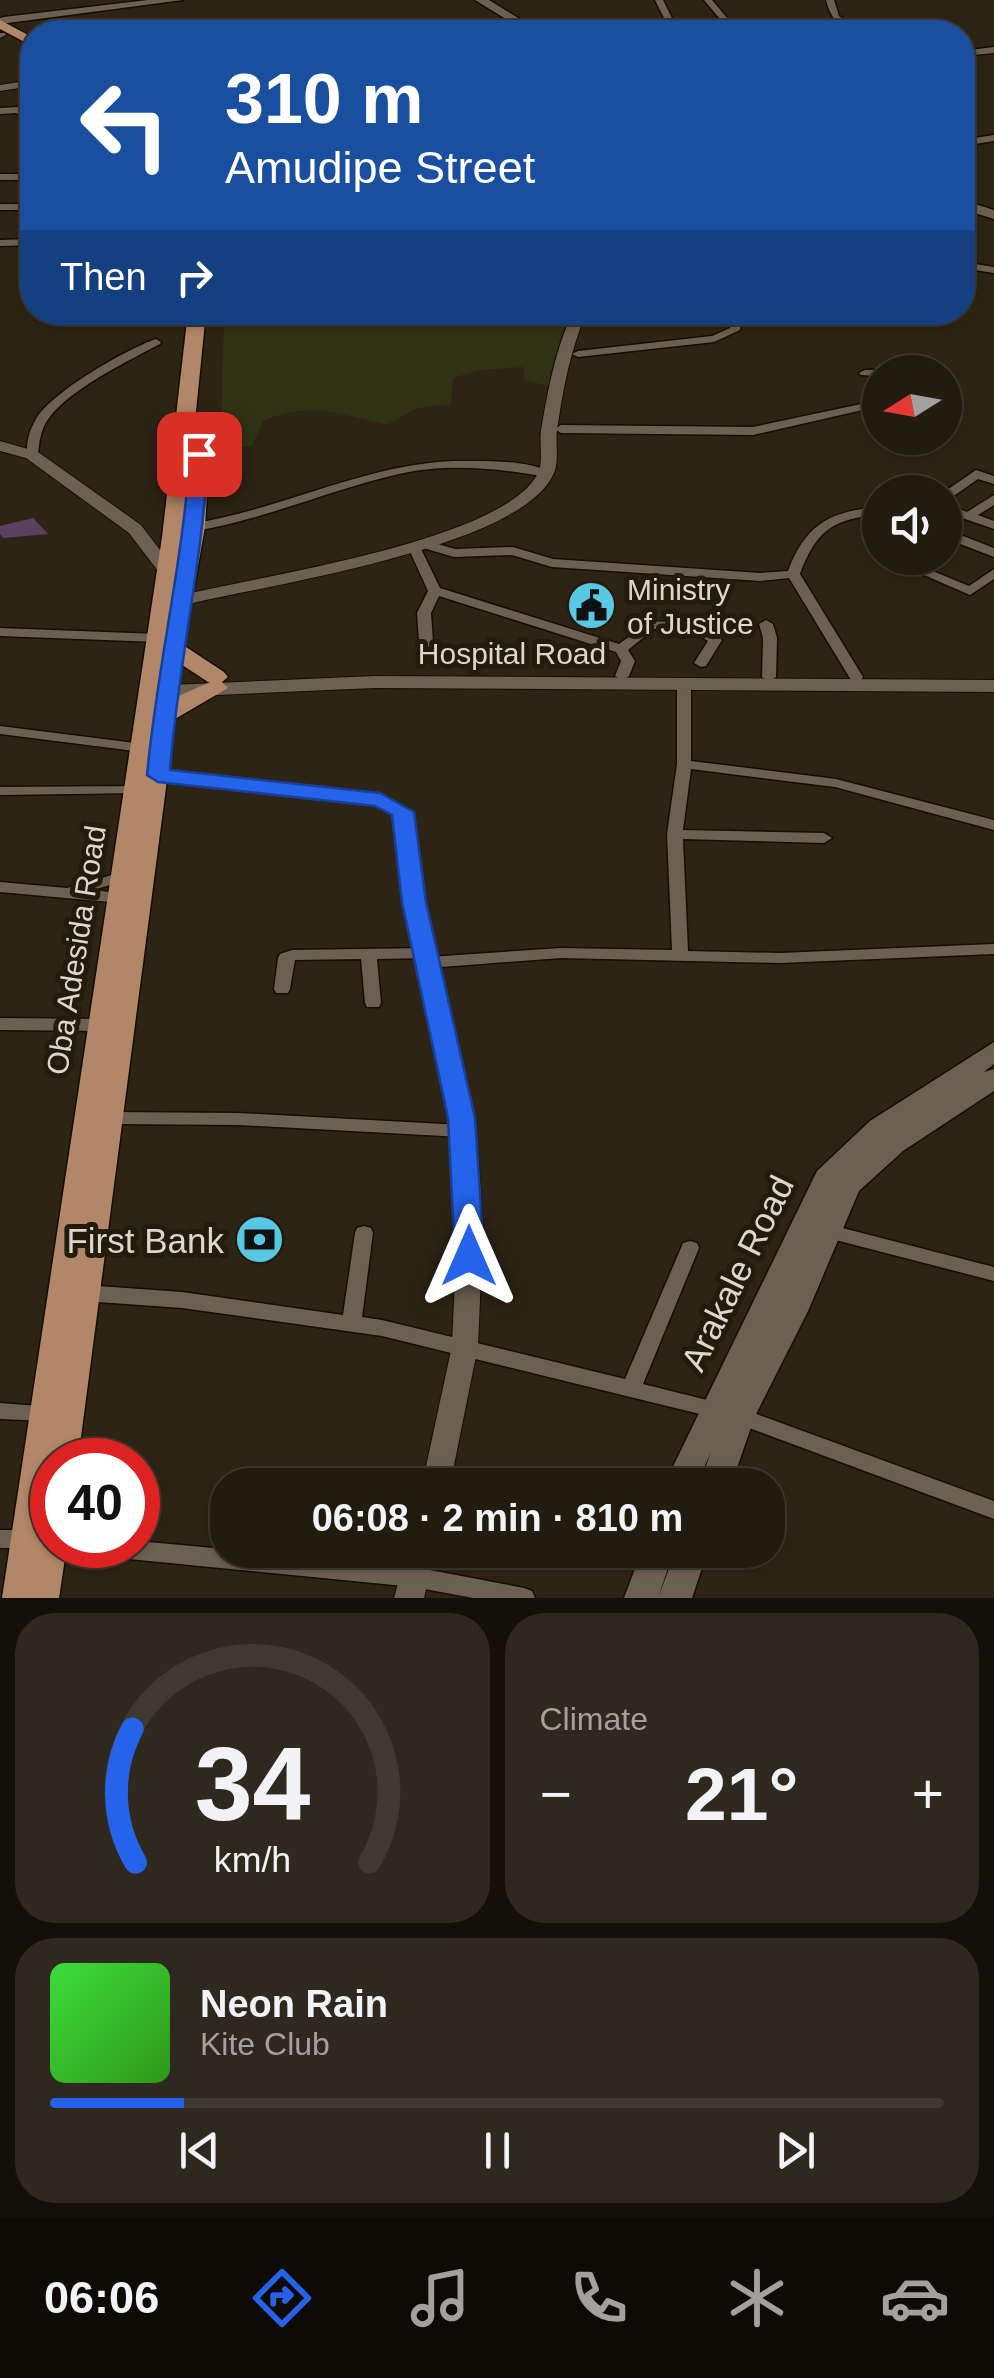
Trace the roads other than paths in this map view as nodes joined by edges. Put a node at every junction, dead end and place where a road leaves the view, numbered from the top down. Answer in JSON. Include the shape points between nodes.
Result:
{"nodes":[{"id":1,"x":153,"y":0,"type":"edge"},
{"id":2,"x":174,"y":0,"type":"edge"},
{"id":3,"x":470,"y":0,"type":"edge"},
{"id":4,"x":481,"y":0,"type":"edge"},
{"id":5,"x":708,"y":0,"type":"edge"},
{"id":6,"x":41,"y":20,"type":"edge"},
{"id":7,"x":47,"y":20,"type":"edge"},
{"id":8,"x":504,"y":20,"type":"edge"},
{"id":9,"x":515,"y":20,"type":"edge"},
{"id":10,"x":724,"y":20,"type":"edge"},
{"id":11,"x":196,"y":325,"type":"edge"},
{"id":12,"x":211,"y":325,"type":"edge"},
{"id":13,"x":577,"y":325,"type":"edge"},
{"id":14,"x":587,"y":325,"type":"edge"},
{"id":15,"x":736,"y":325,"type":"edge"},
{"id":16,"x":156,"y":342,"type":"dead end"},
{"id":17,"x":578,"y":354,"type":"junction"},
{"id":18,"x":862,"y":407,"type":"edge"},
{"id":19,"x":561,"y":430,"type":"junction"},
{"id":20,"x":0,"y":446,"type":"edge"},
{"id":21,"x":32,"y":455,"type":"junction"},
{"id":22,"x":548,"y":464,"type":"junction"},
{"id":23,"x":994,"y":480,"type":"edge"},
{"id":24,"x":962,"y":485,"type":"edge"},
{"id":25,"x":994,"y":499,"type":"edge"},
{"id":26,"x":862,"y":513,"type":"edge"},
{"id":27,"x":962,"y":514,"type":"edge"},
{"id":28,"x":969,"y":516,"type":"junction"},
{"id":29,"x":994,"y":525,"type":"edge"},
{"id":30,"x":135,"y":530,"type":"junction"},
{"id":31,"x":181,"y":531,"type":"junction"},
{"id":32,"x":962,"y":540,"type":"edge"},
{"id":33,"x":419,"y":545,"type":"junction"},
{"id":34,"x":994,"y":552,"type":"edge"},
{"id":35,"x":167,"y":571,"type":"junction"},
{"id":36,"x":793,"y":574,"type":"junction"},
{"id":37,"x":994,"y":574,"type":"edge"},
{"id":38,"x":932,"y":575,"type":"edge"},
{"id":39,"x":435,"y":591,"type":"junction"},
{"id":40,"x":180,"y":601,"type":"junction"},
{"id":41,"x":766,"y":624,"type":"dead end"},
{"id":42,"x":0,"y":632,"type":"edge"},
{"id":43,"x":165,"y":643,"type":"junction"},
{"id":44,"x":622,"y":649,"type":"junction"},
{"id":45,"x":427,"y":655,"type":"dead end"},
{"id":46,"x":701,"y":663,"type":"dead end"},
{"id":47,"x":622,"y":676,"type":"junction"},
{"id":48,"x":769,"y":676,"type":"junction"},
{"id":49,"x":856,"y":677,"type":"junction"},
{"id":50,"x":216,"y":682,"type":"junction"},
{"id":51,"x":994,"y":682,"type":"edge"},
{"id":52,"x":684,"y":684,"type":"junction"},
{"id":53,"x":159,"y":691,"type":"junction"},
{"id":54,"x":0,"y":730,"type":"edge"},
{"id":55,"x":143,"y":748,"type":"junction"},
{"id":56,"x":684,"y":764,"type":"junction"},
{"id":57,"x":148,"y":782,"type":"junction"},
{"id":58,"x":0,"y":790,"type":"edge"},
{"id":59,"x":994,"y":825,"type":"edge"},
{"id":60,"x":676,"y":834,"type":"junction"},
{"id":61,"x":824,"y":838,"type":"dead end"},
{"id":62,"x":0,"y":888,"type":"edge"},
{"id":63,"x":123,"y":888,"type":"junction"},
{"id":64,"x":994,"y":949,"type":"edge"},
{"id":65,"x":680,"y":954,"type":"junction"},
{"id":66,"x":369,"y":957,"type":"junction"},
{"id":67,"x":426,"y":958,"type":"junction"},
{"id":68,"x":282,"y":989,"type":"dead end"},
{"id":69,"x":374,"y":1003,"type":"dead end"},
{"id":70,"x":0,"y":1024,"type":"edge"},
{"id":71,"x":112,"y":1025,"type":"junction"},
{"id":72,"x":994,"y":1050,"type":"edge"},
{"id":73,"x":994,"y":1078,"type":"edge"},
{"id":74,"x":111,"y":1118,"type":"junction"},
{"id":75,"x":462,"y":1131,"type":"junction"},
{"id":76,"x":827,"y":1231,"type":"junction"},
{"id":77,"x":364,"y":1233,"type":"dead end"},
{"id":78,"x":690,"y":1248,"type":"dead end"},
{"id":79,"x":994,"y":1274,"type":"edge"},
{"id":80,"x":84,"y":1293,"type":"junction"},
{"id":81,"x":352,"y":1324,"type":"junction"},
{"id":82,"x":465,"y":1346,"type":"junction"},
{"id":83,"x":631,"y":1388,"type":"junction"},
{"id":84,"x":0,"y":1412,"type":"edge"},
{"id":85,"x":45,"y":1413,"type":"junction"},
{"id":86,"x":728,"y":1413,"type":"junction"},
{"id":87,"x":45,"y":1438,"type":"edge"},
{"id":88,"x":64,"y":1438,"type":"edge"},
{"id":89,"x":440,"y":1468,"type":"edge"},
{"id":90,"x":691,"y":1468,"type":"edge"},
{"id":91,"x":718,"y":1468,"type":"edge"},
{"id":92,"x":994,"y":1510,"type":"edge"},
{"id":93,"x":160,"y":1550,"type":"edge"},
{"id":94,"x":32,"y":1568,"type":"edge"},
{"id":95,"x":42,"y":1568,"type":"edge"},
{"id":96,"x":652,"y":1568,"type":"edge"},
{"id":97,"x":686,"y":1568,"type":"edge"},
{"id":98,"x":415,"y":1575,"type":"edge"},
{"id":99,"x":20,"y":1598,"type":"edge"},
{"id":100,"x":42,"y":1598,"type":"edge"},
{"id":101,"x":524,"y":1598,"type":"edge"},
{"id":102,"x":641,"y":1598,"type":"edge"},
{"id":103,"x":675,"y":1598,"type":"edge"}],
"edges":[{"from":1,"to":6,"type":"main road"},
{"from":2,"to":7,"type":"main road"},
{"from":3,"to":8,"type":"main road"},
{"from":4,"to":9,"type":"main road"},
{"from":5,"to":10,"type":"street"},
{"from":11,"to":31,"type":"main road","name":"Oba Adesida Road"},
{"from":12,"to":31,"type":"main road","name":"Oba Adesida Road"},
{"from":13,"to":22,"type":"street","via":[[549,429]]},
{"from":14,"to":17,"type":"street"},
{"from":15,"to":17,"type":"street","via":[[724,336]]},
{"from":16,"to":21,"type":"street","via":[[43,417]]},
{"from":17,"to":19,"type":"street"},
{"from":18,"to":19,"type":"street","via":[[753,430]]},
{"from":19,"to":22,"type":"street"},
{"from":20,"to":21,"type":"street"},
{"from":21,"to":30,"type":"street"},
{"from":22,"to":31,"type":"street","via":[[401,469]]},
{"from":22,"to":33,"type":"street","via":[[535,493],[512,510]]},
{"from":23,"to":24,"type":"street","via":[[976,474]]},
{"from":25,"to":28,"type":"street"},
{"from":26,"to":36,"type":"street","via":[[835,516],[803,548]]},
{"from":27,"to":28,"type":"street"},
{"from":28,"to":29,"type":"street"},
{"from":30,"to":31,"type":"street"},
{"from":30,"to":35,"type":"street"},
{"from":31,"to":35,"type":"main road","name":"Oba Adesida Road"},
{"from":31,"to":40,"type":"main road","name":"Oba Adesida Road"},
{"from":32,"to":34,"type":"street"},
{"from":33,"to":36,"type":"street","via":[[653,572]]},
{"from":33,"to":39,"type":"street"},
{"from":33,"to":40,"type":"street"},
{"from":35,"to":43,"type":"main road","name":"Oba Adesida Road"},
{"from":36,"to":49,"type":"street"},
{"from":37,"to":38,"type":"street","via":[[970,591]]},
{"from":39,"to":44,"type":"street"},
{"from":39,"to":45,"type":"street","via":[[424,613]]},
{"from":40,"to":43,"type":"main road","name":"Oba Adesida Road"},
{"from":41,"to":48,"type":"street"},
{"from":42,"to":43,"type":"street"},
{"from":43,"to":50,"type":"main road"},
{"from":43,"to":53,"type":"main road","name":"Oba Adesida Road"},
{"from":44,"to":46,"type":"street","via":[[651,625],[696,630],[715,640]]},
{"from":44,"to":47,"type":"street","via":[[628,661]]},
{"from":47,"to":48,"type":"street","name":"Hospital Road"},
{"from":47,"to":50,"type":"street","name":"Hospital Road","via":[[325,673]]},
{"from":48,"to":49,"type":"street","name":"Hospital Road"},
{"from":49,"to":51,"type":"street","name":"Hospital Road"},
{"from":50,"to":52,"type":"street","name":"Hospital Road"},
{"from":50,"to":53,"type":"street","name":"Hospital Road"},
{"from":50,"to":53,"type":"main road","via":[[186,701]]},
{"from":51,"to":52,"type":"street","name":"Hospital Road"},
{"from":52,"to":56,"type":"street"},
{"from":53,"to":55,"type":"main road","name":"Oba Adesida Road"},
{"from":53,"to":57,"type":"main road","name":"Oba Adesida Road"},
{"from":54,"to":55,"type":"street"},
{"from":55,"to":57,"type":"main road","name":"Oba Adesida Road"},
{"from":56,"to":59,"type":"street","via":[[836,783]]},
{"from":56,"to":60,"type":"street"},
{"from":57,"to":58,"type":"street"},
{"from":57,"to":63,"type":"main road","name":"Oba Adesida Road"},
{"from":57,"to":67,"type":"street","via":[[394,804],[403,812]]},
{"from":57,"to":71,"type":"main road","name":"Oba Adesida Road"},
{"from":60,"to":61,"type":"street"},
{"from":60,"to":65,"type":"street"},
{"from":62,"to":63,"type":"street","via":[[65,894]]},
{"from":63,"to":71,"type":"main road","name":"Oba Adesida Road"},
{"from":64,"to":65,"type":"street"},
{"from":65,"to":67,"type":"street"},
{"from":66,"to":67,"type":"street"},
{"from":66,"to":68,"type":"street","via":[[288,956]]},
{"from":66,"to":69,"type":"street"},
{"from":67,"to":75,"type":"street"},
{"from":70,"to":71,"type":"street"},
{"from":71,"to":74,"type":"main road","name":"Oba Adesida Road"},
{"from":71,"to":85,"type":"main road","name":"Oba Adesida Road"},
{"from":72,"to":86,"type":"main road","name":"Arakale Road","via":[[880,1128],[827,1178]]},
{"from":73,"to":76,"type":"main road","name":"Arakale Road","via":[[864,1167]]},
{"from":74,"to":75,"type":"street"},
{"from":74,"to":80,"type":"main road","name":"Oba Adesida Road"},
{"from":75,"to":82,"type":"street","via":[[470,1232]]},
{"from":76,"to":79,"type":"street"},
{"from":76,"to":86,"type":"main road","name":"Arakale Road","via":[[793,1311]]},
{"from":77,"to":81,"type":"street"},
{"from":78,"to":83,"type":"street"},
{"from":80,"to":81,"type":"street"},
{"from":80,"to":88,"type":"main road","name":"Oba Adesida Road"},
{"from":81,"to":82,"type":"street"},
{"from":82,"to":83,"type":"street"},
{"from":82,"to":89,"type":"street"},
{"from":83,"to":86,"type":"street"},
{"from":84,"to":85,"type":"street"},
{"from":85,"to":87,"type":"main road","name":"Oba Adesida Road"},
{"from":86,"to":90,"type":"main road","name":"Arakale Road"},
{"from":86,"to":91,"type":"main road","name":"Arakale Road"},
{"from":86,"to":92,"type":"street"},
{"from":93,"to":98,"type":"street"},
{"from":94,"to":99,"type":"main road","name":"Oba Adesida Road"},
{"from":95,"to":100,"type":"main road","name":"Oba Adesida Road"},
{"from":96,"to":102,"type":"main road"},
{"from":97,"to":103,"type":"main road"},
{"from":98,"to":101,"type":"street"}]}
